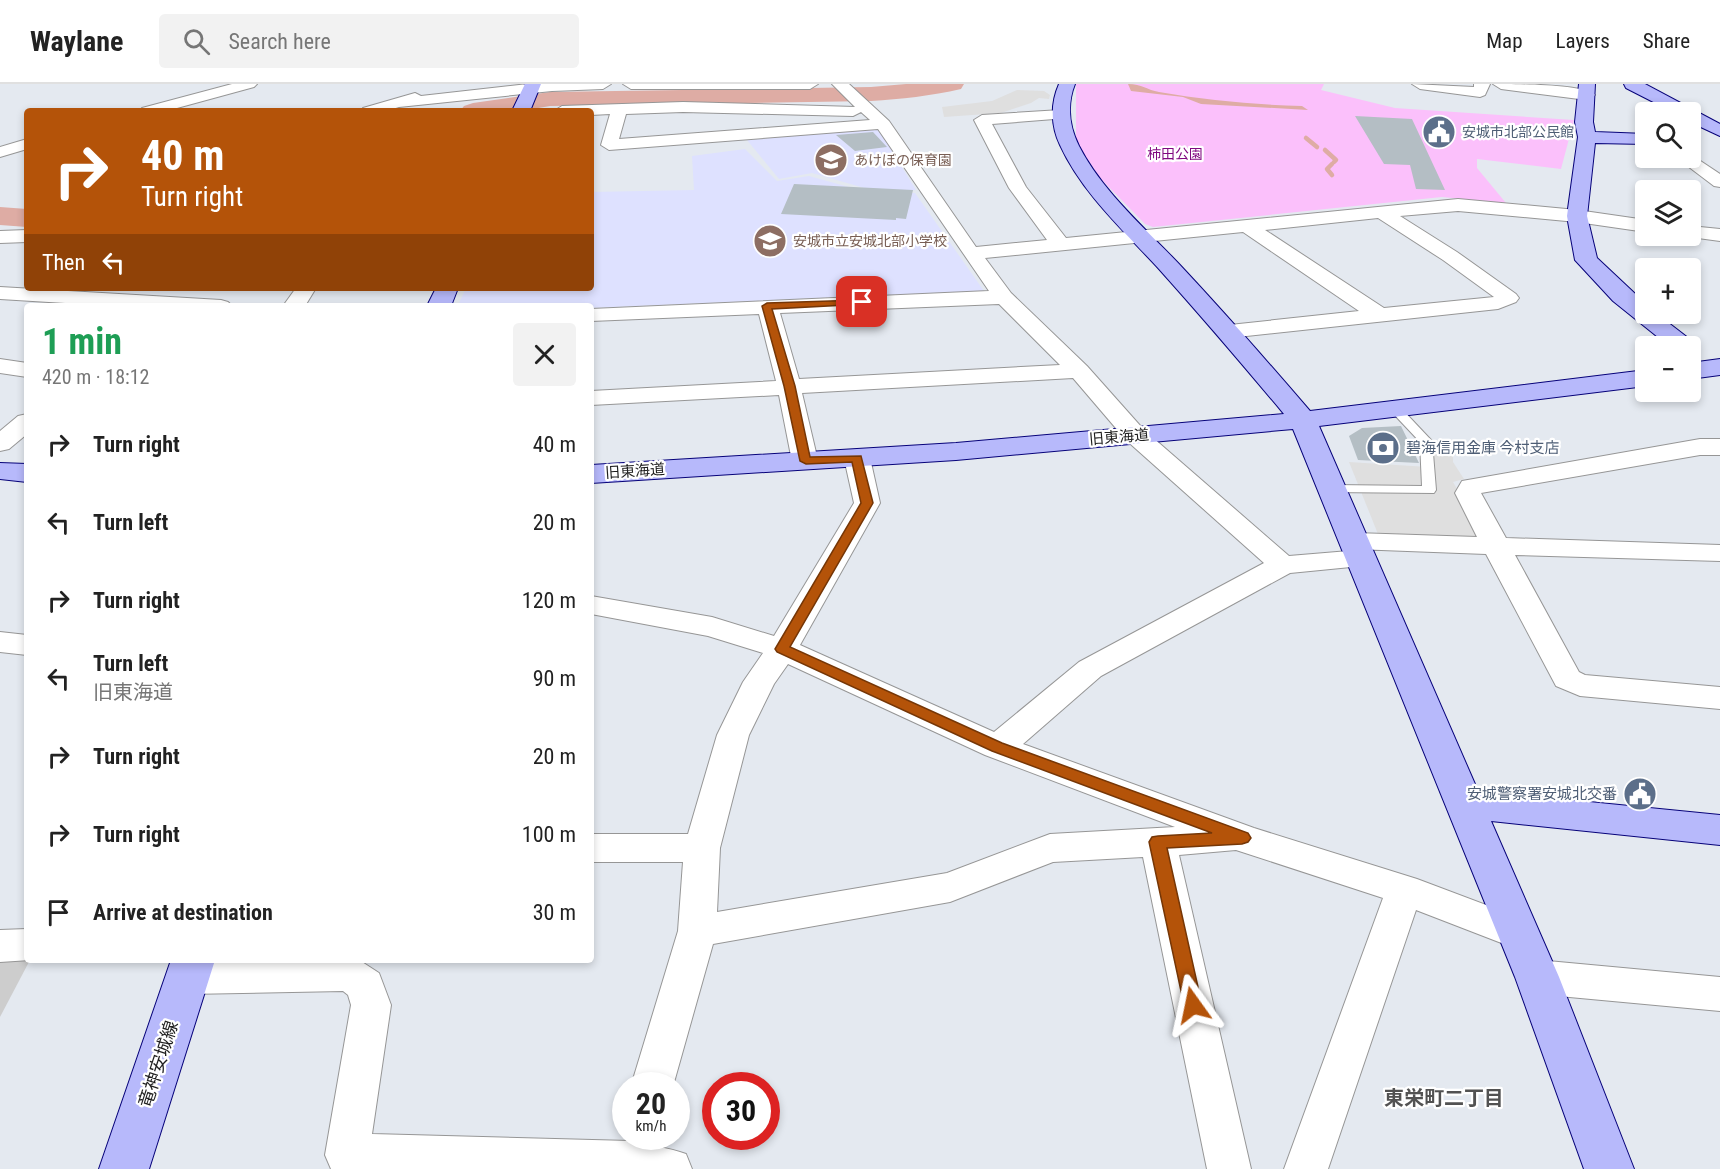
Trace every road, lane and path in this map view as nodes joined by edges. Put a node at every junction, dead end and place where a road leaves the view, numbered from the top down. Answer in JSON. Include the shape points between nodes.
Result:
{"nodes":[{"id":1,"x":249,"y":84,"type":"edge"},
{"id":2,"x":458,"y":84,"type":"edge"},
{"id":3,"x":603,"y":84,"type":"edge"},
{"id":4,"x":631,"y":84,"type":"edge"},
{"id":5,"x":810,"y":84,"type":"edge"},
{"id":6,"x":1066,"y":84,"type":"edge"},
{"id":7,"x":1482,"y":84,"type":"edge"},
{"id":8,"x":1501,"y":84,"type":"edge"},
{"id":9,"x":1632,"y":84,"type":"edge"},
{"id":10,"x":841,"y":85,"type":"edge"},
{"id":11,"x":1429,"y":85,"type":"edge"},
{"id":12,"x":532,"y":88,"type":"edge"},
{"id":13,"x":1587,"y":90,"type":"edge"},
{"id":14,"x":1666,"y":102,"type":"edge"},
{"id":15,"x":396,"y":103,"type":"junction"},
{"id":16,"x":159,"y":108,"type":"edge"},
{"id":17,"x":379,"y":108,"type":"edge"},
{"id":18,"x":522,"y":108,"type":"edge"},
{"id":19,"x":620,"y":108,"type":"junction"},
{"id":20,"x":594,"y":109,"type":"edge"},
{"id":21,"x":866,"y":109,"type":"junction"},
{"id":22,"x":1061,"y":115,"type":"junction"},
{"id":23,"x":1701,"y":121,"type":"edge"},
{"id":24,"x":883,"y":124,"type":"junction"},
{"id":25,"x":1720,"y":131,"type":"edge"},
{"id":26,"x":1587,"y":136,"type":"junction"},
{"id":27,"x":1635,"y":138,"type":"edge"},
{"id":28,"x":1701,"y":140,"type":"edge"},
{"id":29,"x":1720,"y":141,"type":"edge"},
{"id":30,"x":24,"y":145,"type":"edge"},
{"id":31,"x":0,"y":152,"type":"edge"},
{"id":32,"x":24,"y":153,"type":"edge"},
{"id":33,"x":1700,"y":168,"type":"edge"},
{"id":34,"x":1720,"y":182,"type":"edge"},
{"id":35,"x":1382,"y":213,"type":"junction"},
{"id":36,"x":1577,"y":216,"type":"junction"},
{"id":37,"x":1635,"y":224,"type":"edge"},
{"id":38,"x":1247,"y":226,"type":"junction"},
{"id":39,"x":1701,"y":235,"type":"edge"},
{"id":40,"x":24,"y":236,"type":"edge"},
{"id":41,"x":1142,"y":236,"type":"junction"},
{"id":42,"x":0,"y":237,"type":"edge"},
{"id":43,"x":1717,"y":239,"type":"edge"},
{"id":44,"x":1060,"y":243,"type":"junction"},
{"id":45,"x":972,"y":253,"type":"junction"},
{"id":46,"x":15,"y":291,"type":"edge"},
{"id":47,"x":1004,"y":297,"type":"junction"},
{"id":48,"x":151,"y":303,"type":"edge"},
{"id":49,"x":767,"y":306,"type":"junction"},
{"id":50,"x":594,"y":315,"type":"edge"},
{"id":51,"x":1381,"y":316,"type":"junction"},
{"id":52,"x":1228,"y":331,"type":"junction"},
{"id":53,"x":1671,"y":336,"type":"edge"},
{"id":54,"x":0,"y":366,"type":"edge"},
{"id":55,"x":24,"y":370,"type":"edge"},
{"id":56,"x":1079,"y":371,"type":"junction"},
{"id":57,"x":1635,"y":379,"type":"edge"},
{"id":58,"x":789,"y":386,"type":"junction"},
{"id":59,"x":594,"y":398,"type":"edge"},
{"id":60,"x":1394,"y":408,"type":"junction"},
{"id":61,"x":1302,"y":418,"type":"junction"},
{"id":62,"x":24,"y":423,"type":"edge"},
{"id":63,"x":1135,"y":435,"type":"junction"},
{"id":64,"x":0,"y":444,"type":"edge"},
{"id":65,"x":1720,"y":447,"type":"edge"},
{"id":66,"x":857,"y":458,"type":"junction"},
{"id":67,"x":806,"y":461,"type":"junction"},
{"id":68,"x":0,"y":471,"type":"edge"},
{"id":69,"x":24,"y":473,"type":"edge"},
{"id":70,"x":594,"y":474,"type":"edge"},
{"id":71,"x":1333,"y":489,"type":"junction"},
{"id":72,"x":1496,"y":545,"type":"junction"},
{"id":73,"x":1358,"y":549,"type":"junction"},
{"id":74,"x":1720,"y":553,"type":"edge"},
{"id":75,"x":1283,"y":565,"type":"junction"},
{"id":76,"x":594,"y":606,"type":"edge"},
{"id":77,"x":0,"y":642,"type":"edge"},
{"id":78,"x":24,"y":645,"type":"edge"},
{"id":79,"x":782,"y":649,"type":"junction"},
{"id":80,"x":1720,"y":698,"type":"edge"},
{"id":81,"x":997,"y":747,"type":"junction"},
{"id":82,"x":1463,"y":804,"type":"junction"},
{"id":83,"x":1720,"y":830,"type":"edge"},
{"id":84,"x":1242,"y":838,"type":"junction"},
{"id":85,"x":1158,"y":842,"type":"junction"},
{"id":86,"x":594,"y":848,"type":"edge"},
{"id":87,"x":702,"y":848,"type":"junction"},
{"id":88,"x":1404,"y":891,"type":"junction"},
{"id":89,"x":697,"y":931,"type":"junction"},
{"id":90,"x":1517,"y":933,"type":"junction"},
{"id":91,"x":24,"y":945,"type":"edge"},
{"id":92,"x":0,"y":946,"type":"edge"},
{"id":93,"x":190,"y":968,"type":"edge"},
{"id":94,"x":1536,"y":977,"type":"junction"},
{"id":95,"x":1720,"y":994,"type":"edge"},
{"id":96,"x":656,"y":1072,"type":"edge"},
{"id":97,"x":641,"y":1159,"type":"edge"},
{"id":98,"x":124,"y":1169,"type":"edge"},
{"id":99,"x":1229,"y":1169,"type":"edge"},
{"id":100,"x":1306,"y":1169,"type":"edge"},
{"id":101,"x":1609,"y":1169,"type":"edge"}],
"edges":[{"from":1,"to":16,"type":"street"},
{"from":2,"to":15,"type":"street"},
{"from":3,"to":12,"type":"street"},
{"from":4,"to":5,"type":"street"},
{"from":6,"to":22,"type":"street"},
{"from":7,"to":11,"type":"street","via":[[1480,92]]},
{"from":8,"to":13,"type":"street"},
{"from":9,"to":14,"type":"street"},
{"from":10,"to":21,"type":"street"},
{"from":12,"to":15,"type":"street"},
{"from":12,"to":18,"type":"street"},
{"from":13,"to":26,"type":"street"},
{"from":15,"to":17,"type":"street"},
{"from":19,"to":20,"type":"street"},
{"from":19,"to":21,"type":"street"},
{"from":19,"to":24,"type":"street","via":[[609,145]]},
{"from":21,"to":24,"type":"street"},
{"from":22,"to":41,"type":"street","via":[[1068,143],[1080,167]]},
{"from":22,"to":44,"type":"street","via":[[982,120],[1018,188]]},
{"from":23,"to":25,"type":"street"},
{"from":24,"to":45,"type":"street"},
{"from":26,"to":27,"type":"street"},
{"from":26,"to":36,"type":"street"},
{"from":28,"to":29,"type":"street"},
{"from":30,"to":31,"type":"street"},
{"from":31,"to":32,"type":"street"},
{"from":33,"to":34,"type":"street"},
{"from":35,"to":36,"type":"street","via":[[1458,205]]},
{"from":35,"to":38,"type":"street"},
{"from":35,"to":51,"type":"street","via":[[1509,298],[1498,303]]},
{"from":36,"to":37,"type":"street"},
{"from":36,"to":53,"type":"street","via":[[1586,260],[1621,296]]},
{"from":38,"to":41,"type":"street"},
{"from":38,"to":51,"type":"street"},
{"from":39,"to":43,"type":"street"},
{"from":40,"to":42,"type":"street"},
{"from":41,"to":44,"type":"street"},
{"from":41,"to":52,"type":"street"},
{"from":44,"to":45,"type":"street"},
{"from":45,"to":47,"type":"street"},
{"from":46,"to":48,"type":"street"},
{"from":47,"to":49,"type":"street"},
{"from":47,"to":56,"type":"street"},
{"from":49,"to":50,"type":"street"},
{"from":49,"to":58,"type":"street"},
{"from":51,"to":52,"type":"street"},
{"from":52,"to":61,"type":"street"},
{"from":54,"to":55,"type":"street"},
{"from":56,"to":58,"type":"street"},
{"from":56,"to":63,"type":"street"},
{"from":57,"to":60,"type":"street","name":"旧東海道"},
{"from":58,"to":59,"type":"street"},
{"from":58,"to":67,"type":"street"},
{"from":60,"to":61,"type":"street","name":"旧東海道"},
{"from":60,"to":71,"type":"lane","via":[[1426,441],[1429,490]]},
{"from":61,"to":63,"type":"street","name":"旧東海道"},
{"from":61,"to":71,"type":"street"},
{"from":62,"to":64,"type":"street"},
{"from":63,"to":66,"type":"street","name":"旧東海道"},
{"from":63,"to":75,"type":"street"},
{"from":65,"to":72,"type":"street","via":[[1700,447],[1471,487],[1468,493]]},
{"from":66,"to":67,"type":"street","name":"旧東海道"},
{"from":66,"to":79,"type":"street","via":[[867,503]]},
{"from":67,"to":70,"type":"street","name":"旧東海道"},
{"from":68,"to":69,"type":"street"},
{"from":71,"to":73,"type":"street"},
{"from":72,"to":73,"type":"street"},
{"from":72,"to":74,"type":"street"},
{"from":72,"to":80,"type":"street","via":[[1567,679],[1580,685]]},
{"from":73,"to":75,"type":"street"},
{"from":73,"to":82,"type":"street"},
{"from":75,"to":81,"type":"street","via":[[1090,669]]},
{"from":76,"to":79,"type":"street","via":[[712,627]]},
{"from":77,"to":78,"type":"street"},
{"from":79,"to":81,"type":"street"},
{"from":79,"to":87,"type":"street","via":[[759,682],[733,735]]},
{"from":81,"to":84,"type":"street"},
{"from":82,"to":83,"type":"street"},
{"from":82,"to":90,"type":"street"},
{"from":84,"to":85,"type":"street"},
{"from":84,"to":88,"type":"street"},
{"from":85,"to":89,"type":"street","via":[[1050,848],[950,887]]},
{"from":85,"to":99,"type":"street"},
{"from":86,"to":87,"type":"street"},
{"from":87,"to":89,"type":"street"},
{"from":88,"to":90,"type":"street"},
{"from":88,"to":100,"type":"street"},
{"from":89,"to":96,"type":"street"},
{"from":90,"to":94,"type":"street"},
{"from":91,"to":92,"type":"street"},
{"from":93,"to":97,"type":"street","via":[[351,974],[364,985],[371,1005],[347,1155]]},
{"from":93,"to":98,"type":"street","name":"竜神安城線"},
{"from":94,"to":95,"type":"street"},
{"from":94,"to":101,"type":"street"}]}
